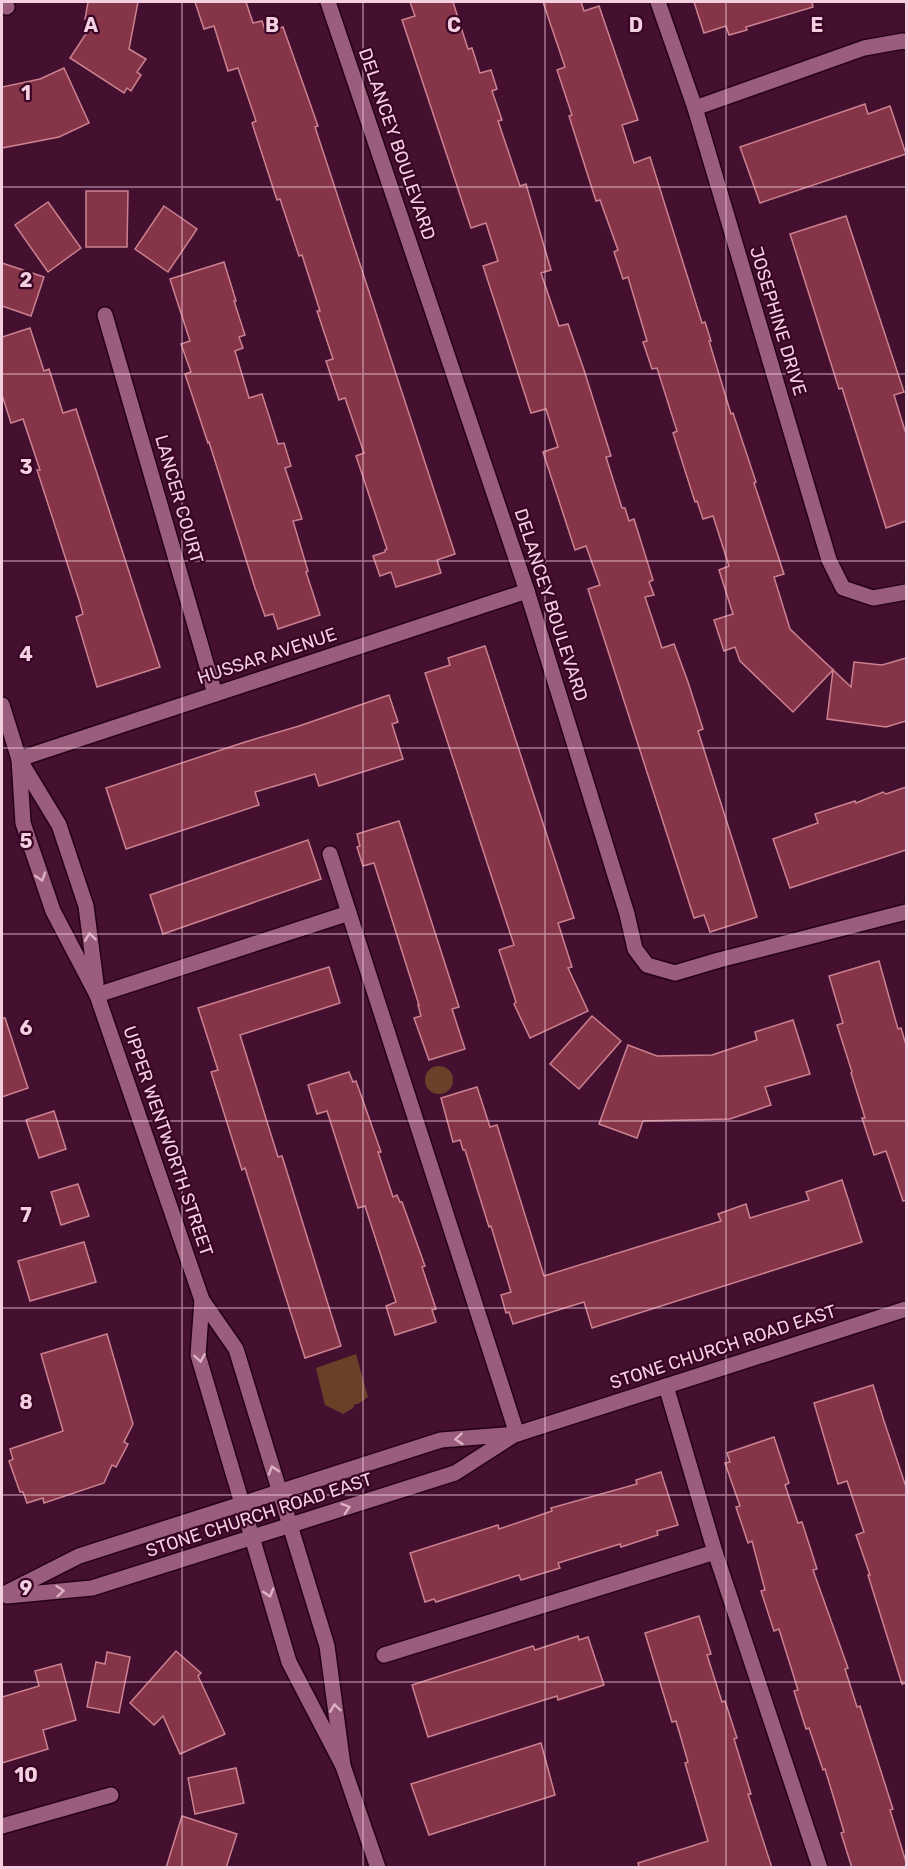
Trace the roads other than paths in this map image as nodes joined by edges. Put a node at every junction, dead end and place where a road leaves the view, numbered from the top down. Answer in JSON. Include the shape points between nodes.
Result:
{"nodes":[{"id":1,"x":328,"y":2,"type":"edge"},
{"id":2,"x":658,"y":2,"type":"edge"},
{"id":3,"x":906,"y":42,"type":"edge"},
{"id":4,"x":695,"y":108,"type":"junction"},
{"id":5,"x":105,"y":315,"type":"dead end"},
{"id":6,"x":527,"y":591,"type":"junction"},
{"id":7,"x":906,"y":592,"type":"edge"},
{"id":8,"x":215,"y":694,"type":"junction"},
{"id":9,"x":2,"y":705,"type":"edge"},
{"id":10,"x":19,"y":759,"type":"junction"},
{"id":11,"x":330,"y":854,"type":"dead end"},
{"id":12,"x":906,"y":912,"type":"edge"},
{"id":13,"x":349,"y":913,"type":"junction"},
{"id":14,"x":97,"y":995,"type":"junction"},
{"id":15,"x":202,"y":1299,"type":"junction"},
{"id":16,"x":906,"y":1309,"type":"edge"},
{"id":17,"x":666,"y":1386,"type":"junction"},
{"id":18,"x":517,"y":1434,"type":"junction"},
{"id":19,"x":279,"y":1492,"type":"junction"},
{"id":20,"x":242,"y":1504,"type":"junction"},
{"id":21,"x":290,"y":1526,"type":"junction"},
{"id":22,"x":252,"y":1537,"type":"junction"},
{"id":23,"x":715,"y":1552,"type":"junction"},
{"id":24,"x":2,"y":1596,"type":"edge"},
{"id":25,"x":384,"y":1655,"type":"dead end"},
{"id":26,"x":343,"y":1766,"type":"junction"},
{"id":27,"x":111,"y":1795,"type":"dead end"},
{"id":28,"x":2,"y":1826,"type":"edge"},
{"id":29,"x":378,"y":1868,"type":"edge"},
{"id":30,"x":820,"y":1868,"type":"edge"}],
"edges":[{"from":1,"to":6,"type":"main road","name":"DELANCEY BOULEVARD"},
{"from":2,"to":4,"type":"main road","name":"JOSEPHINE DRIVE"},
{"from":3,"to":4,"type":"main road","via":[[864,48]]},
{"from":4,"to":7,"type":"main road","name":"JOSEPHINE DRIVE","via":[[829,560],[843,588],[873,598]]},
{"from":5,"to":8,"type":"main road","name":"LANCER COURT"},
{"from":6,"to":8,"type":"main road","name":"HUSSAR AVENUE"},
{"from":6,"to":12,"type":"main road","name":"DELANCEY BOULEVARD","via":[[635,949],[647,965],[675,974]]},
{"from":8,"to":10,"type":"main road","name":"HUSSAR AVENUE"},
{"from":9,"to":10,"type":"main road","name":"UPPER WENTWORTH STREET"},
{"from":10,"to":14,"type":"main road","name":"UPPER WENTWORTH STREET","one_way":true,"via":[[23,823],[53,911]]},
{"from":14,"to":10,"type":"main road","name":"UPPER WENTWORTH STREET","one_way":true,"via":[[86,906],[59,825]]},
{"from":11,"to":13,"type":"main road"},
{"from":13,"to":14,"type":"main road"},
{"from":13,"to":18,"type":"main road"},
{"from":14,"to":15,"type":"main road","name":"UPPER WENTWORTH STREET"},
{"from":19,"to":15,"type":"main road","name":"UPPER WENTWORTH STREET","one_way":true,"via":[[236,1349]]},
{"from":15,"to":20,"type":"main road","name":"UPPER WENTWORTH STREET","one_way":true,"via":[[198,1355]]},
{"from":16,"to":17,"type":"main road","name":"STONE CHURCH ROAD EAST"},
{"from":17,"to":18,"type":"main road","name":"STONE CHURCH ROAD EAST"},
{"from":17,"to":23,"type":"main road"},
{"from":18,"to":19,"type":"main road","name":"STONE CHURCH ROAD EAST","one_way":true,"via":[[441,1440]]},
{"from":21,"to":18,"type":"main road","name":"STONE CHURCH ROAD EAST","one_way":true,"via":[[454,1473]]},
{"from":19,"to":20,"type":"main road","name":"STONE CHURCH ROAD EAST"},
{"from":19,"to":21,"type":"main road","name":"UPPER WENTWORTH STREET"},
{"from":20,"to":22,"type":"main road","name":"UPPER WENTWORTH STREET"},
{"from":20,"to":24,"type":"main road","name":"STONE CHURCH ROAD EAST","via":[[79,1556]]},
{"from":21,"to":22,"type":"main road","name":"STONE CHURCH ROAD EAST"},
{"from":26,"to":21,"type":"main road","name":"UPPER WENTWORTH STREET","one_way":true,"via":[[327,1646]]},
{"from":24,"to":22,"type":"main road","name":"STONE CHURCH ROAD EAST","one_way":true,"via":[[92,1588]]},
{"from":22,"to":26,"type":"main road","name":"UPPER WENTWORTH STREET","one_way":true,"via":[[289,1662]]},
{"from":23,"to":25,"type":"main road"},
{"from":23,"to":30,"type":"main road"},
{"from":26,"to":29,"type":"main road","name":"UPPER WENTWORTH STREET"},
{"from":27,"to":28,"type":"main road"}]}
